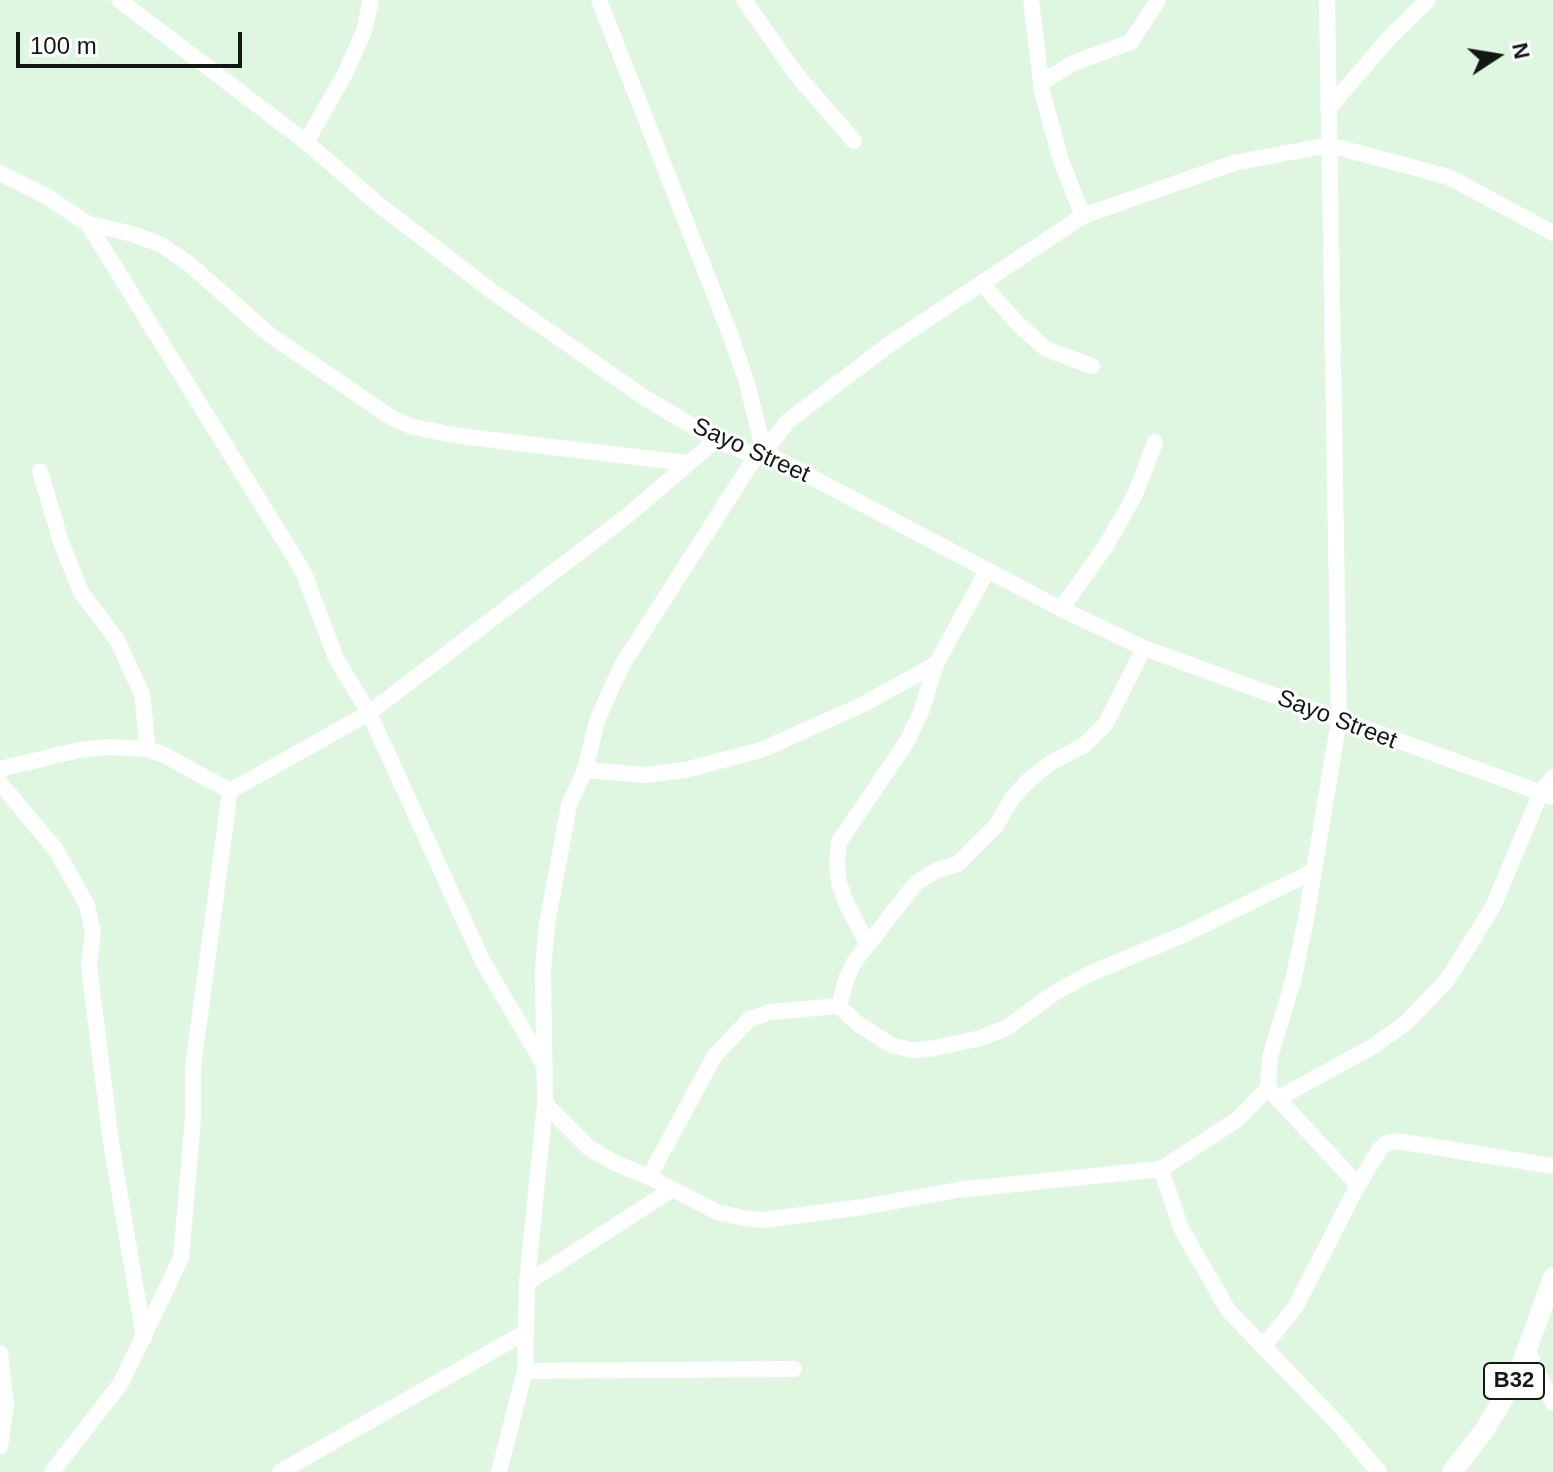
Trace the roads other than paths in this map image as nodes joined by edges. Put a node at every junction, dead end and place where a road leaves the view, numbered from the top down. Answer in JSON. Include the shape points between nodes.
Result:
{"nodes":[{"id":1,"x":119,"y":0,"type":"edge"},
{"id":2,"x":371,"y":0,"type":"edge"},
{"id":3,"x":599,"y":0,"type":"edge"},
{"id":4,"x":744,"y":0,"type":"edge"},
{"id":5,"x":1031,"y":0,"type":"edge"},
{"id":6,"x":1158,"y":0,"type":"edge"},
{"id":7,"x":1327,"y":0,"type":"edge"},
{"id":8,"x":1428,"y":0,"type":"edge"},
{"id":9,"x":1041,"y":83,"type":"junction"},
{"id":10,"x":1328,"y":109,"type":"junction"},
{"id":11,"x":854,"y":141,"type":"dead end"},
{"id":12,"x":306,"y":142,"type":"junction"},
{"id":13,"x":1329,"y":145,"type":"junction"},
{"id":14,"x":0,"y":173,"type":"edge"},
{"id":15,"x":1083,"y":216,"type":"junction"},
{"id":16,"x":88,"y":224,"type":"junction"},
{"id":17,"x":1553,"y":233,"type":"edge"},
{"id":18,"x":983,"y":285,"type":"junction"},
{"id":19,"x":1092,"y":366,"type":"dead end"},
{"id":20,"x":716,"y":440,"type":"junction"},
{"id":21,"x":1155,"y":442,"type":"dead end"},
{"id":22,"x":760,"y":454,"type":"junction"},
{"id":23,"x":687,"y":463,"type":"junction"},
{"id":24,"x":40,"y":471,"type":"dead end"},
{"id":25,"x":987,"y":571,"type":"junction"},
{"id":26,"x":1061,"y":609,"type":"junction"},
{"id":27,"x":1144,"y":648,"type":"junction"},
{"id":28,"x":936,"y":664,"type":"junction"},
{"id":29,"x":369,"y":713,"type":"junction"},
{"id":30,"x":1339,"y":719,"type":"junction"},
{"id":31,"x":148,"y":749,"type":"junction"},
{"id":32,"x":0,"y":769,"type":"edge"},
{"id":33,"x":585,"y":770,"type":"junction"},
{"id":34,"x":1553,"y":777,"type":"edge"},
{"id":35,"x":0,"y":783,"type":"edge"},
{"id":36,"x":230,"y":791,"type":"junction"},
{"id":37,"x":1547,"y":795,"type":"edge"},
{"id":38,"x":1314,"y":871,"type":"junction"},
{"id":39,"x":868,"y":945,"type":"junction"},
{"id":40,"x":839,"y":1006,"type":"junction"},
{"id":41,"x":545,"y":1067,"type":"junction"},
{"id":42,"x":1273,"y":1094,"type":"junction"},
{"id":43,"x":545,"y":1104,"type":"junction"},
{"id":44,"x":1553,"y":1166,"type":"edge"},
{"id":45,"x":1161,"y":1169,"type":"junction"},
{"id":46,"x":649,"y":1177,"type":"junction"},
{"id":47,"x":1358,"y":1185,"type":"junction"},
{"id":48,"x":671,"y":1190,"type":"junction"},
{"id":49,"x":1553,"y":1277,"type":"edge"},
{"id":50,"x":527,"y":1283,"type":"junction"},
{"id":51,"x":526,"y":1332,"type":"junction"},
{"id":52,"x":144,"y":1338,"type":"junction"},
{"id":53,"x":1263,"y":1347,"type":"junction"},
{"id":54,"x":1527,"y":1350,"type":"junction"},
{"id":55,"x":0,"y":1353,"type":"edge"},
{"id":56,"x":794,"y":1369,"type":"dead end"},
{"id":57,"x":525,"y":1371,"type":"junction"},
{"id":58,"x":1551,"y":1395,"type":"edge"},
{"id":59,"x":0,"y":1447,"type":"edge"},
{"id":60,"x":52,"y":1472,"type":"edge"},
{"id":61,"x":280,"y":1472,"type":"edge"},
{"id":62,"x":499,"y":1472,"type":"edge"},
{"id":63,"x":1379,"y":1472,"type":"edge"},
{"id":64,"x":1452,"y":1472,"type":"edge"}],
"edges":[{"from":1,"to":12,"type":"street","name":"Sayo Street"},
{"from":2,"to":12,"type":"street","via":[[345,74]]},
{"from":3,"to":22,"type":"street","via":[[730,334],[747,383]]},
{"from":4,"to":11,"type":"street","via":[[796,74]]},
{"from":5,"to":9,"type":"street"},
{"from":6,"to":9,"type":"street","via":[[1131,42],[1073,63]]},
{"from":7,"to":10,"type":"street"},
{"from":8,"to":10,"type":"street"},
{"from":9,"to":15,"type":"street","via":[[1061,161]]},
{"from":10,"to":13,"type":"street"},
{"from":12,"to":20,"type":"street","name":"Sayo Street","via":[[493,292],[642,396]]},
{"from":13,"to":15,"type":"street","via":[[1234,163]]},
{"from":13,"to":17,"type":"street","via":[[1449,177]]},
{"from":13,"to":30,"type":"street"},
{"from":14,"to":16,"type":"street"},
{"from":15,"to":18,"type":"street"},
{"from":16,"to":23,"type":"street","via":[[160,244],[270,335],[413,427]]},
{"from":16,"to":29,"type":"street","via":[[303,571],[336,658]]},
{"from":18,"to":19,"type":"street","via":[[1046,349]]},
{"from":18,"to":22,"type":"street","via":[[890,344],[788,421]]},
{"from":20,"to":22,"type":"street","name":"Sayo Street"},
{"from":20,"to":23,"type":"street"},
{"from":21,"to":26,"type":"street","via":[[1135,495]]},
{"from":22,"to":25,"type":"street","name":"Sayo Street"},
{"from":22,"to":33,"type":"street","via":[[622,665],[598,718]]},
{"from":23,"to":29,"type":"street","via":[[627,516]]},
{"from":24,"to":31,"type":"street","via":[[81,592],[117,640],[142,694]]},
{"from":25,"to":26,"type":"street","name":"Sayo Street"},
{"from":25,"to":28,"type":"street"},
{"from":26,"to":27,"type":"street","name":"Sayo Street"},
{"from":27,"to":30,"type":"street","name":"Sayo Street"},
{"from":27,"to":39,"type":"street","via":[[1105,725],[1083,746],[1030,779],[996,826],[958,864],[916,883]]},
{"from":28,"to":33,"type":"street","via":[[864,704],[750,754],[645,775]]},
{"from":28,"to":39,"type":"street","via":[[908,740],[839,842],[839,883]]},
{"from":29,"to":36,"type":"street"},
{"from":29,"to":41,"type":"street","via":[[483,962]]},
{"from":30,"to":37,"type":"street","name":"Sayo Street"},
{"from":30,"to":38,"type":"street"},
{"from":31,"to":32,"type":"street","via":[[79,750]]},
{"from":31,"to":36,"type":"street"},
{"from":33,"to":41,"type":"street","via":[[569,805],[547,924]]},
{"from":34,"to":37,"type":"street"},
{"from":35,"to":52,"type":"street","via":[[56,850],[87,905],[93,933],[89,966],[111,1142]]},
{"from":36,"to":52,"type":"street","via":[[193,1067],[181,1258]]},
{"from":37,"to":42,"type":"street","via":[[1493,907],[1447,980],[1406,1023],[1372,1047]]},
{"from":38,"to":40,"type":"street","via":[[1091,973],[1008,1027],[981,1038],[921,1049],[893,1046]]},
{"from":38,"to":42,"type":"street","via":[[1293,981],[1270,1057]]},
{"from":39,"to":40,"type":"street","via":[[847,977]]},
{"from":40,"to":46,"type":"street","via":[[770,1012],[750,1019],[715,1055]]},
{"from":41,"to":43,"type":"street"},
{"from":42,"to":45,"type":"street"},
{"from":42,"to":47,"type":"street"},
{"from":43,"to":46,"type":"street","via":[[589,1148]]},
{"from":43,"to":50,"type":"street"},
{"from":44,"to":47,"type":"street","via":[[1397,1141],[1380,1149]]},
{"from":45,"to":48,"type":"street","via":[[957,1190],[764,1220],[717,1212]]},
{"from":45,"to":53,"type":"street","via":[[1194,1253],[1228,1310]]},
{"from":46,"to":48,"type":"street"},
{"from":47,"to":53,"type":"street","via":[[1296,1306]]},
{"from":48,"to":50,"type":"street"},
{"from":49,"to":54,"type":"main road","number":"B32"},
{"from":50,"to":51,"type":"street"},
{"from":51,"to":57,"type":"street"},
{"from":51,"to":61,"type":"street"},
{"from":52,"to":60,"type":"street","via":[[121,1383]]},
{"from":53,"to":63,"type":"street"},
{"from":54,"to":58,"type":"street"},
{"from":54,"to":64,"type":"main road","number":"B32","via":[[1507,1394]]},
{"from":55,"to":59,"type":"street","via":[[6,1404]]},
{"from":56,"to":57,"type":"street"},
{"from":57,"to":62,"type":"street"}]}
